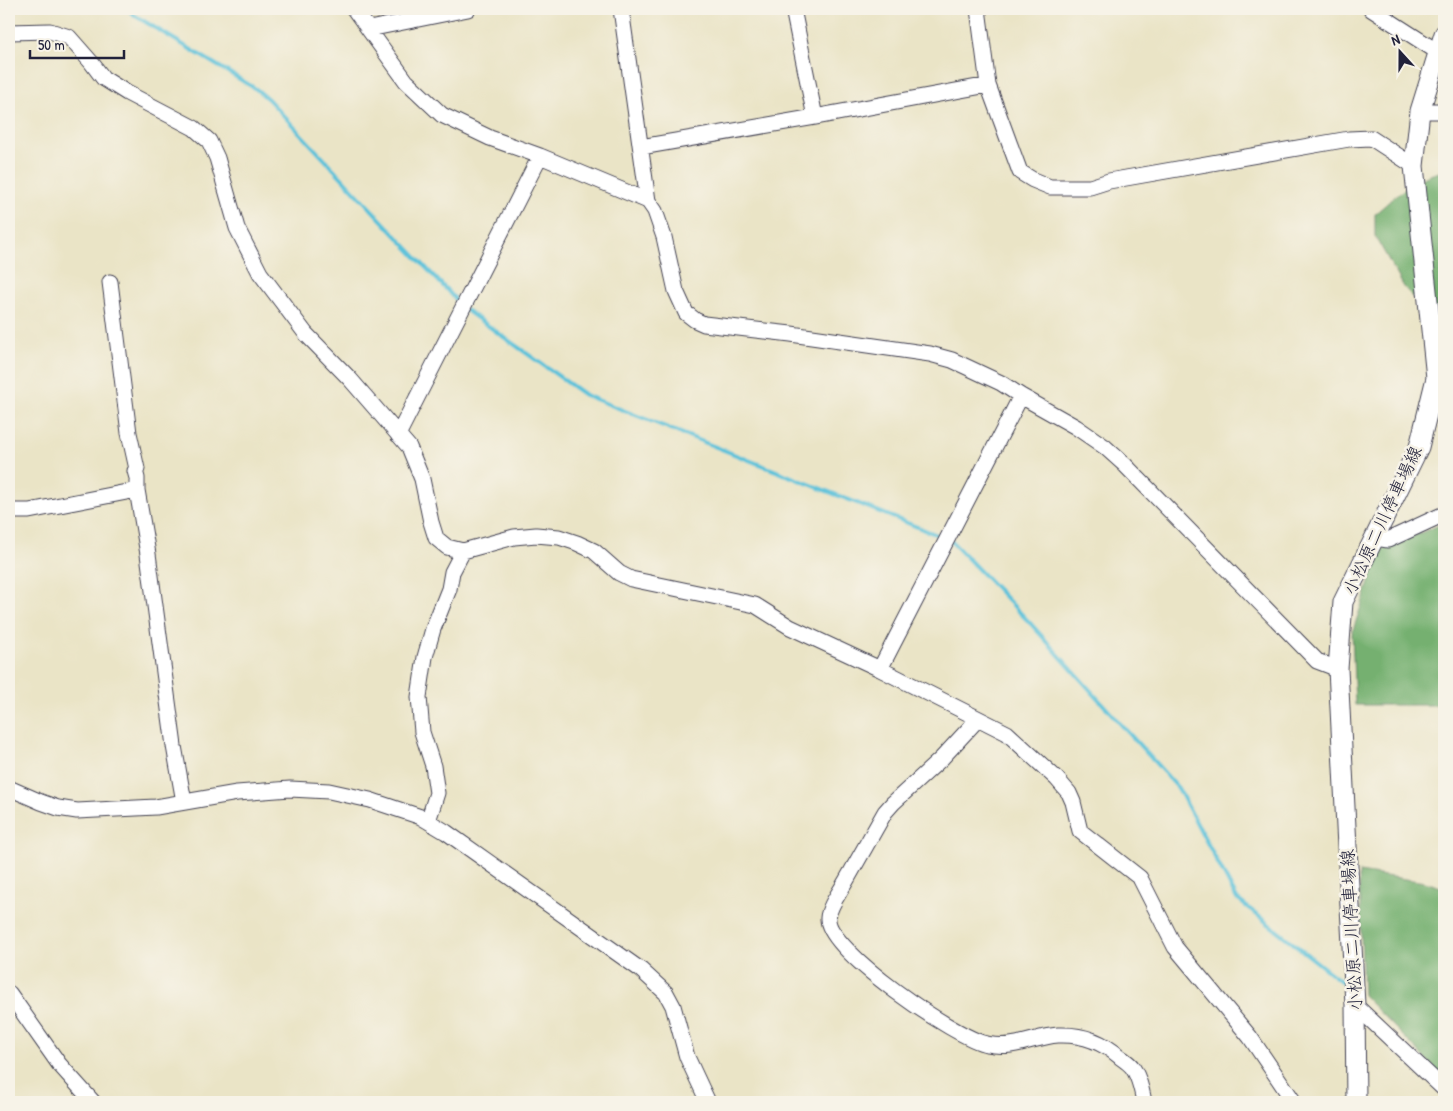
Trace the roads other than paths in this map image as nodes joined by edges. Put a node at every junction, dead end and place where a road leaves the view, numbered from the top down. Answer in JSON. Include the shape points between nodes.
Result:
{"nodes":[{"id":1,"x":354,"y":9,"type":"edge"},
{"id":2,"x":468,"y":9,"type":"edge"},
{"id":3,"x":621,"y":9,"type":"edge"},
{"id":4,"x":793,"y":9,"type":"edge"},
{"id":5,"x":978,"y":9,"type":"edge"},
{"id":6,"x":1371,"y":9,"type":"edge"},
{"id":7,"x":370,"y":28,"type":"junction"},
{"id":8,"x":9,"y":32,"type":"edge"},
{"id":9,"x":1444,"y":34,"type":"edge"},
{"id":10,"x":1438,"y":52,"type":"junction"},
{"id":11,"x":988,"y":85,"type":"junction"},
{"id":12,"x":1420,"y":111,"type":"junction"},
{"id":13,"x":1444,"y":111,"type":"edge"},
{"id":14,"x":815,"y":117,"type":"junction"},
{"id":15,"x":641,"y":147,"type":"junction"},
{"id":16,"x":540,"y":156,"type":"junction"},
{"id":17,"x":1414,"y":166,"type":"junction"},
{"id":18,"x":648,"y":201,"type":"junction"},
{"id":19,"x":110,"y":282,"type":"dead end"},
{"id":20,"x":1021,"y":396,"type":"junction"},
{"id":21,"x":398,"y":435,"type":"junction"},
{"id":22,"x":137,"y":490,"type":"junction"},
{"id":23,"x":9,"y":511,"type":"edge"},
{"id":24,"x":1444,"y":514,"type":"edge"},
{"id":25,"x":1376,"y":538,"type":"junction"},
{"id":26,"x":463,"y":550,"type":"junction"},
{"id":27,"x":880,"y":669,"type":"junction"},
{"id":28,"x":1338,"y":669,"type":"junction"},
{"id":29,"x":978,"y":719,"type":"junction"},
{"id":30,"x":9,"y":788,"type":"edge"},
{"id":31,"x":184,"y":802,"type":"junction"},
{"id":32,"x":428,"y":821,"type":"junction"},
{"id":33,"x":9,"y":993,"type":"edge"},
{"id":34,"x":1355,"y":1005,"type":"junction"},
{"id":35,"x":1444,"y":1089,"type":"edge"},
{"id":36,"x":93,"y":1102,"type":"edge"},
{"id":37,"x":708,"y":1102,"type":"edge"},
{"id":38,"x":1144,"y":1102,"type":"edge"},
{"id":39,"x":1294,"y":1102,"type":"edge"},
{"id":40,"x":1356,"y":1102,"type":"edge"}],
"edges":[{"from":1,"to":7,"type":"street"},
{"from":2,"to":7,"type":"street"},
{"from":3,"to":15,"type":"street"},
{"from":4,"to":14,"type":"street"},
{"from":5,"to":11,"type":"street"},
{"from":6,"to":10,"type":"street"},
{"from":7,"to":16,"type":"street","via":[[406,81],[442,115],[490,138]]},
{"from":8,"to":21,"type":"street","via":[[50,31],[68,37],[103,78],[194,128],[209,141],[237,228],[260,274],[306,334]]},
{"from":9,"to":10,"type":"main road","name":"小松原二川停車場線"},
{"from":10,"to":12,"type":"main road","name":"小松原二川停車場線"},
{"from":11,"to":14,"type":"street"},
{"from":11,"to":17,"type":"street","via":[[1020,172],[1050,187],[1090,187],[1349,139],[1371,138]]},
{"from":12,"to":13,"type":"street"},
{"from":12,"to":17,"type":"main road","name":"小松原二川停車場線"},
{"from":14,"to":15,"type":"street"},
{"from":15,"to":18,"type":"street"},
{"from":16,"to":18,"type":"street"},
{"from":16,"to":21,"type":"street"},
{"from":17,"to":25,"type":"main road","name":"小松原二川停車場線","via":[[1436,378],[1419,447]]},
{"from":18,"to":20,"type":"street","via":[[664,237],[676,291],[686,314],[695,320],[704,324],[930,354],[952,360]]},
{"from":19,"to":22,"type":"street","via":[[128,425],[137,469]]},
{"from":20,"to":27,"type":"street"},
{"from":20,"to":28,"type":"street","via":[[1105,447],[1317,661]]},
{"from":21,"to":26,"type":"street","via":[[409,447],[422,479],[436,538],[447,547]]},
{"from":22,"to":23,"type":"street","via":[[29,511]]},
{"from":22,"to":31,"type":"street"},
{"from":24,"to":25,"type":"street","via":[[1388,540]]},
{"from":25,"to":28,"type":"main road","name":"小松原二川停車場線","via":[[1343,602]]},
{"from":26,"to":27,"type":"street","via":[[514,537],[559,537],[594,551],[631,579],[755,605],[790,627]]},
{"from":26,"to":32,"type":"street","via":[[433,629],[419,697],[422,732],[433,766],[437,793]]},
{"from":27,"to":29,"type":"street"},
{"from":28,"to":34,"type":"main road","name":"小松原二川停車場線"},
{"from":29,"to":38,"type":"street","via":[[886,812],[834,904],[828,923],[855,957],[885,985],[957,1032],[986,1044],[1008,1047],[1057,1035],[1095,1040],[1113,1050],[1132,1067]]},
{"from":29,"to":39,"type":"street","via":[[1007,733],[1056,779],[1073,802],[1080,831],[1140,878],[1175,947],[1250,1037]]},
{"from":30,"to":31,"type":"street","via":[[58,808],[77,811]]},
{"from":31,"to":32,"type":"street","via":[[290,789],[329,792],[370,800]]},
{"from":32,"to":37,"type":"street","via":[[641,970],[666,993],[673,1006],[687,1057]]},
{"from":33,"to":36,"type":"street","via":[[59,1064]]},
{"from":34,"to":35,"type":"street"},
{"from":34,"to":40,"type":"main road","name":"小松原二川停車場線"}]}
